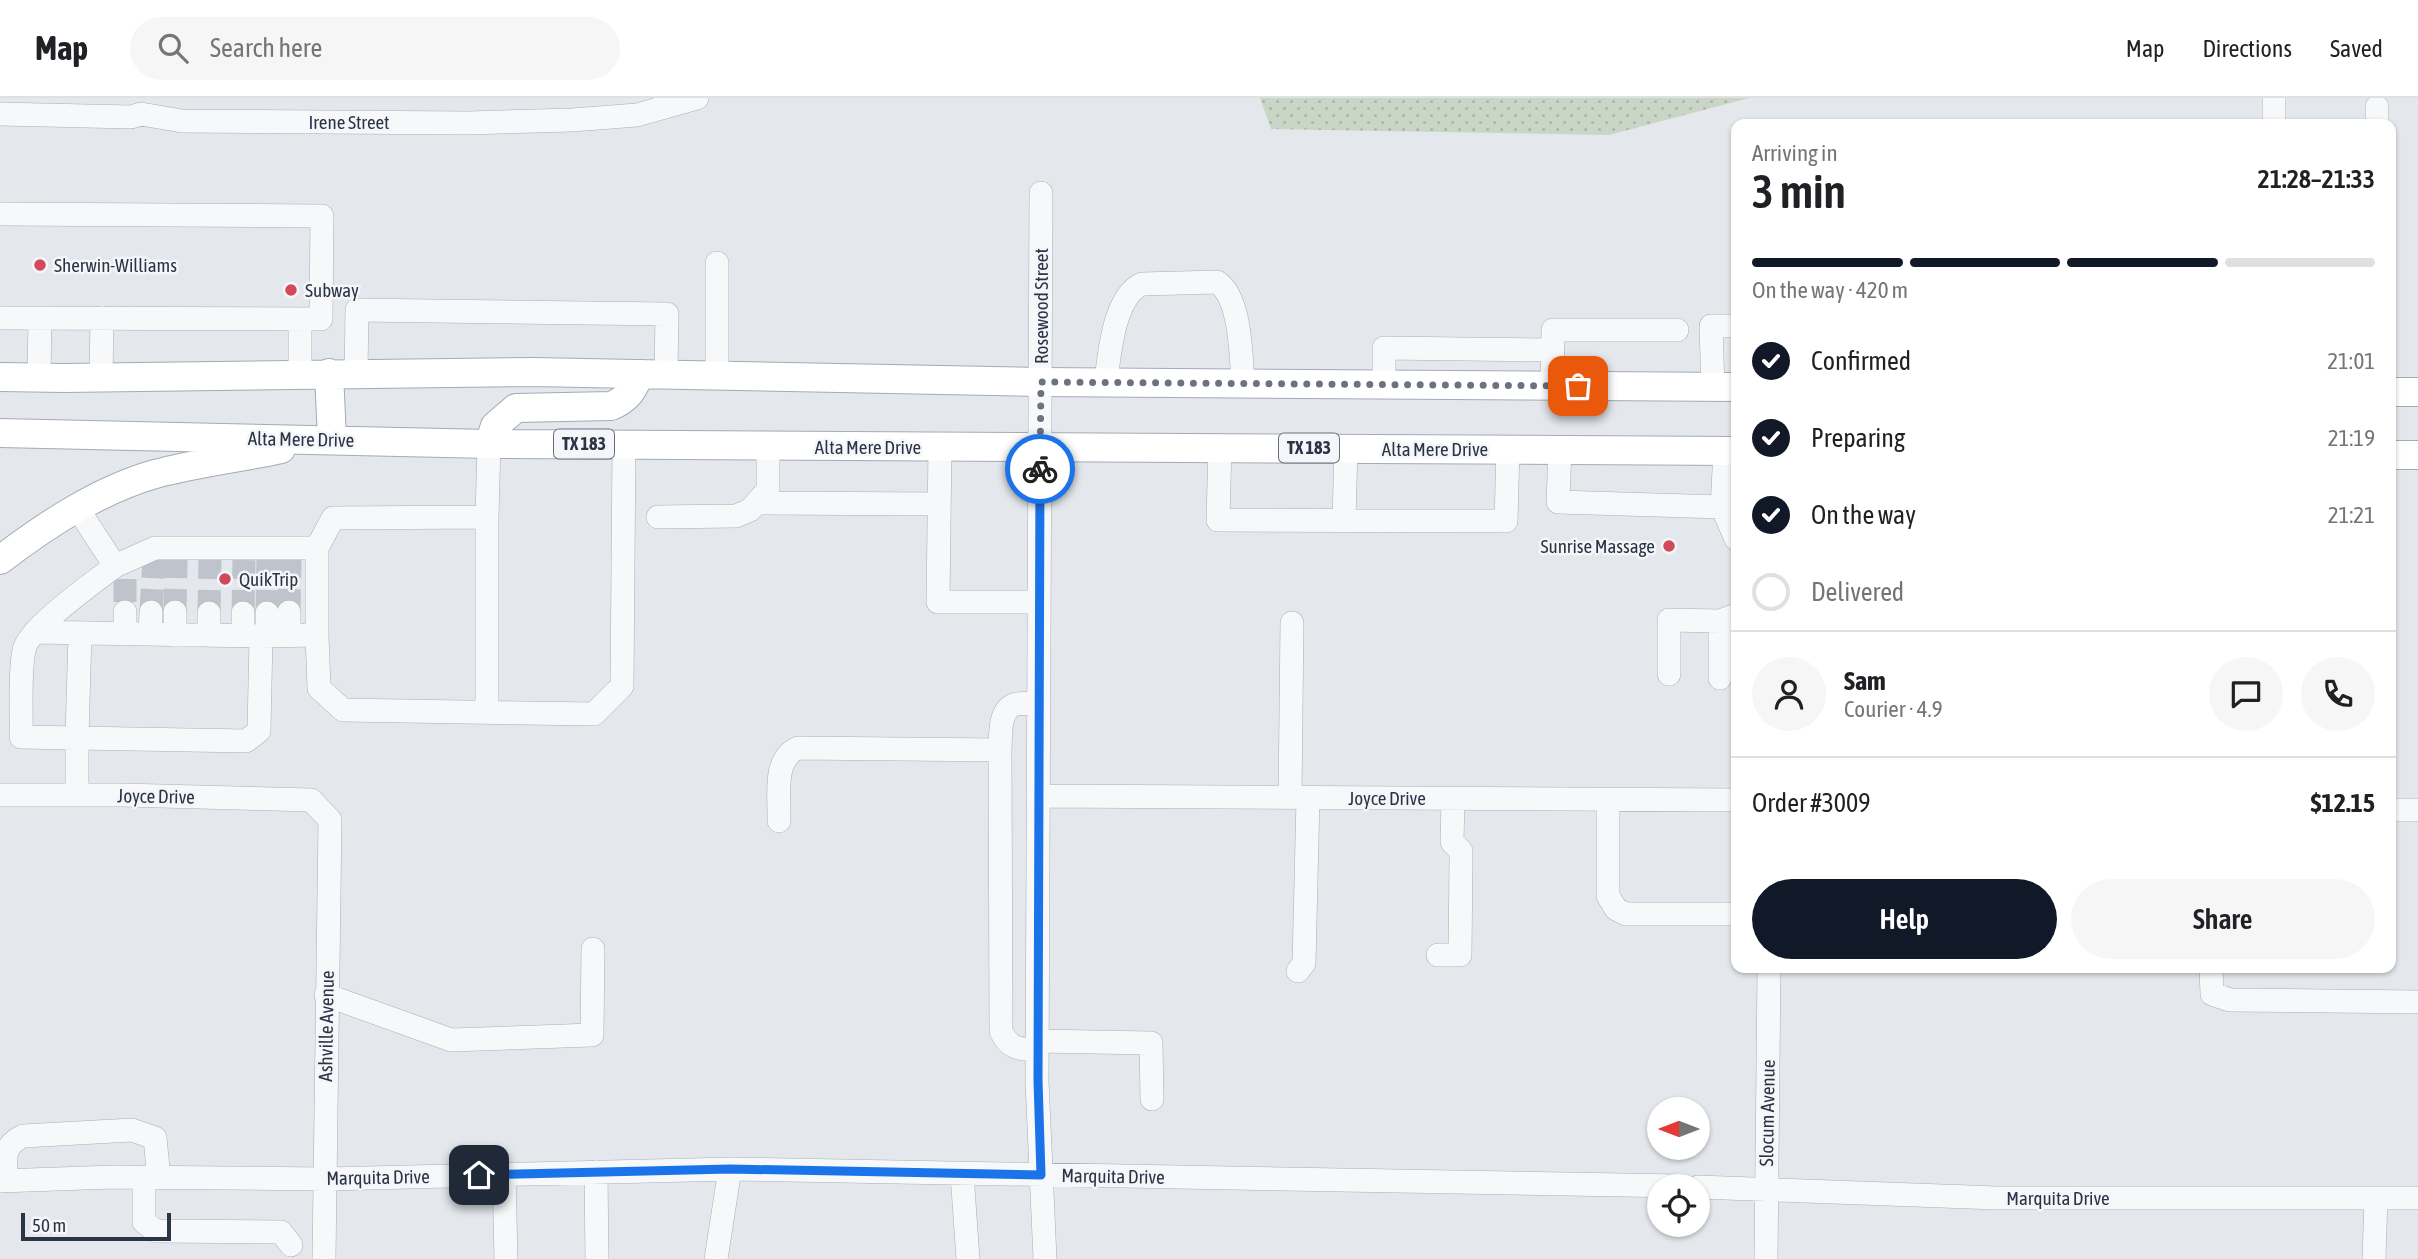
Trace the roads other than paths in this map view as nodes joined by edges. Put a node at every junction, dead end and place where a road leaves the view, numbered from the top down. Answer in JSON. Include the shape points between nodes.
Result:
{"nodes":[{"id":1,"x":697,"y":98,"type":"edge"},
{"id":2,"x":2274,"y":98,"type":"edge"},
{"id":3,"x":143,"y":106,"type":"edge"},
{"id":4,"x":0,"y":114,"type":"edge"},
{"id":5,"x":2274,"y":119,"type":"edge"},
{"id":6,"x":1041,"y":194,"type":"dead end"},
{"id":7,"x":0,"y":214,"type":"edge"},
{"id":8,"x":718,"y":263,"type":"dead end"},
{"id":9,"x":0,"y":318,"type":"edge"},
{"id":10,"x":40,"y":318,"type":"junction"},
{"id":11,"x":102,"y":318,"type":"junction"},
{"id":12,"x":300,"y":319,"type":"junction"},
{"id":13,"x":1731,"y":326,"type":"edge"},
{"id":14,"x":1677,"y":330,"type":"dead end"},
{"id":15,"x":1552,"y":350,"type":"junction"},
{"id":16,"x":342,"y":373,"type":"junction"},
{"id":17,"x":300,"y":374,"type":"junction"},
{"id":18,"x":653,"y":374,"type":"junction"},
{"id":19,"x":717,"y":375,"type":"junction"},
{"id":20,"x":0,"y":377,"type":"edge"},
{"id":21,"x":39,"y":378,"type":"junction"},
{"id":22,"x":101,"y":378,"type":"junction"},
{"id":23,"x":1041,"y":382,"type":"junction"},
{"id":24,"x":1106,"y":382,"type":"junction"},
{"id":25,"x":1243,"y":383,"type":"junction"},
{"id":26,"x":1384,"y":384,"type":"junction"},
{"id":27,"x":1552,"y":386,"type":"junction"},
{"id":28,"x":1724,"y":387,"type":"edge"},
{"id":29,"x":2396,"y":392,"type":"edge"},
{"id":30,"x":2418,"y":392,"type":"edge"},
{"id":31,"x":0,"y":433,"type":"edge"},
{"id":32,"x":332,"y":439,"type":"junction"},
{"id":33,"x":489,"y":444,"type":"junction"},
{"id":34,"x":624,"y":444,"type":"junction"},
{"id":35,"x":768,"y":446,"type":"junction"},
{"id":36,"x":940,"y":446,"type":"junction"},
{"id":37,"x":1040,"y":446,"type":"junction"},
{"id":38,"x":1220,"y":447,"type":"junction"},
{"id":39,"x":1346,"y":448,"type":"junction"},
{"id":40,"x":1508,"y":449,"type":"junction"},
{"id":41,"x":1560,"y":450,"type":"junction"},
{"id":42,"x":1730,"y":451,"type":"edge"},
{"id":43,"x":2396,"y":455,"type":"edge"},
{"id":44,"x":2418,"y":456,"type":"edge"},
{"id":45,"x":757,"y":503,"type":"junction"},
{"id":46,"x":939,"y":504,"type":"junction"},
{"id":47,"x":1722,"y":507,"type":"junction"},
{"id":48,"x":78,"y":509,"type":"junction"},
{"id":49,"x":487,"y":517,"type":"junction"},
{"id":50,"x":658,"y":517,"type":"dead end"},
{"id":51,"x":1344,"y":520,"type":"junction"},
{"id":52,"x":1731,"y":527,"type":"edge"},
{"id":53,"x":317,"y":548,"type":"junction"},
{"id":54,"x":0,"y":560,"type":"edge"},
{"id":55,"x":122,"y":569,"type":"junction"},
{"id":56,"x":1040,"y":601,"type":"junction"},
{"id":57,"x":243,"y":612,"type":"dead end"},
{"id":58,"x":1728,"y":618,"type":"edge"},
{"id":59,"x":1292,"y":623,"type":"dead end"},
{"id":60,"x":269,"y":628,"type":"junction"},
{"id":61,"x":35,"y":632,"type":"junction"},
{"id":62,"x":80,"y":633,"type":"junction"},
{"id":63,"x":317,"y":635,"type":"junction"},
{"id":64,"x":1669,"y":674,"type":"dead end"},
{"id":65,"x":1720,"y":678,"type":"dead end"},
{"id":66,"x":1039,"y":704,"type":"junction"},
{"id":67,"x":486,"y":712,"type":"junction"},
{"id":68,"x":77,"y":738,"type":"junction"},
{"id":69,"x":1000,"y":750,"type":"junction"},
{"id":70,"x":0,"y":795,"type":"edge"},
{"id":71,"x":77,"y":795,"type":"junction"},
{"id":72,"x":1038,"y":796,"type":"junction"},
{"id":73,"x":1299,"y":798,"type":"junction"},
{"id":74,"x":1453,"y":799,"type":"junction"},
{"id":75,"x":1608,"y":799,"type":"junction"},
{"id":76,"x":311,"y":800,"type":"joint"},
{"id":77,"x":1731,"y":800,"type":"edge"},
{"id":78,"x":2396,"y":810,"type":"edge"},
{"id":79,"x":2418,"y":810,"type":"edge"},
{"id":80,"x":779,"y":821,"type":"dead end"},
{"id":81,"x":1731,"y":914,"type":"edge"},
{"id":82,"x":593,"y":949,"type":"dead end"},
{"id":83,"x":1438,"y":955,"type":"dead end"},
{"id":84,"x":1298,"y":971,"type":"dead end"},
{"id":85,"x":1769,"y":973,"type":"edge"},
{"id":86,"x":2211,"y":973,"type":"edge"},
{"id":87,"x":326,"y":995,"type":"junction"},
{"id":88,"x":2418,"y":1002,"type":"edge"},
{"id":89,"x":1038,"y":1045,"type":"junction"},
{"id":90,"x":1152,"y":1099,"type":"dead end"},
{"id":91,"x":730,"y":1169,"type":"junction"},
{"id":92,"x":596,"y":1172,"type":"junction"},
{"id":93,"x":504,"y":1174,"type":"junction"},
{"id":94,"x":962,"y":1174,"type":"junction"},
{"id":95,"x":1041,"y":1175,"type":"junction"},
{"id":96,"x":152,"y":1178,"type":"junction"},
{"id":97,"x":327,"y":1179,"type":"junction"},
{"id":98,"x":3,"y":1181,"type":"edge"},
{"id":99,"x":1647,"y":1185,"type":"edge"},
{"id":100,"x":1710,"y":1187,"type":"edge"},
{"id":101,"x":1766,"y":1188,"type":"junction"},
{"id":102,"x":2375,"y":1198,"type":"junction"},
{"id":103,"x":2418,"y":1198,"type":"edge"},
{"id":104,"x":291,"y":1252,"type":"edge"},
{"id":105,"x":324,"y":1252,"type":"edge"},
{"id":106,"x":506,"y":1259,"type":"edge"},
{"id":107,"x":597,"y":1259,"type":"edge"},
{"id":108,"x":716,"y":1259,"type":"edge"},
{"id":109,"x":968,"y":1259,"type":"edge"},
{"id":110,"x":1045,"y":1259,"type":"edge"},
{"id":111,"x":1766,"y":1259,"type":"edge"},
{"id":112,"x":2374,"y":1259,"type":"edge"}],
"edges":[{"from":1,"to":3,"type":"street","name":"Irene Street","via":[[637,115],[468,123],[182,121]]},
{"from":2,"to":5,"type":"street"},
{"from":3,"to":4,"type":"street","name":"Irene Street","via":[[131,117]]},
{"from":6,"to":23,"type":"street","name":"Rosewood Street"},
{"from":7,"to":12,"type":"street","via":[[321,216],[321,319]]},
{"from":8,"to":19,"type":"street"},
{"from":9,"to":10,"type":"street"},
{"from":10,"to":11,"type":"street"},
{"from":10,"to":21,"type":"street"},
{"from":11,"to":12,"type":"street"},
{"from":11,"to":22,"type":"street"},
{"from":12,"to":17,"type":"street"},
{"from":13,"to":28,"type":"street","via":[[1711,326]]},
{"from":14,"to":15,"type":"street","via":[[1553,330]]},
{"from":15,"to":26,"type":"street","via":[[1384,348]]},
{"from":15,"to":27,"type":"street"},
{"from":16,"to":17,"type":"main road"},
{"from":16,"to":18,"type":"main road"},
{"from":16,"to":18,"type":"street","via":[[357,310],[667,314]]},
{"from":16,"to":32,"type":"main road"},
{"from":17,"to":22,"type":"main road"},
{"from":18,"to":19,"type":"main road"},
{"from":18,"to":33,"type":"main road","via":[[624,400],[611,405],[516,408],[495,426]]},
{"from":19,"to":23,"type":"main road"},
{"from":20,"to":21,"type":"main road"},
{"from":21,"to":22,"type":"main road"},
{"from":23,"to":24,"type":"main road"},
{"from":23,"to":37,"type":"street","name":"Rosewood Street"},
{"from":24,"to":25,"type":"main road"},
{"from":24,"to":25,"type":"street","via":[[1117,318],[1134,287],[1217,282],[1225,288],[1238,324]]},
{"from":25,"to":26,"type":"main road"},
{"from":26,"to":27,"type":"main road"},
{"from":27,"to":28,"type":"main road"},
{"from":29,"to":30,"type":"main road"},
{"from":31,"to":32,"type":"main road","name":"Alta Mere Drive","number":"TX 183"},
{"from":32,"to":33,"type":"main road","name":"Alta Mere Drive","number":"TX 183"},
{"from":32,"to":48,"type":"main road","via":[[154,474],[106,492]]},
{"from":33,"to":34,"type":"main road","name":"Alta Mere Drive","number":"TX 183"},
{"from":33,"to":49,"type":"street"},
{"from":34,"to":35,"type":"main road","name":"Alta Mere Drive","number":"TX 183"},
{"from":34,"to":67,"type":"street","via":[[622,686],[594,714]]},
{"from":35,"to":36,"type":"main road","name":"Alta Mere Drive","number":"TX 183"},
{"from":35,"to":45,"type":"street","via":[[768,490]]},
{"from":36,"to":37,"type":"main road","name":"Alta Mere Drive","number":"TX 183"},
{"from":36,"to":46,"type":"street"},
{"from":37,"to":38,"type":"main road","name":"Alta Mere Drive","number":"TX 183"},
{"from":37,"to":56,"type":"street","name":"Rosewood Street"},
{"from":38,"to":39,"type":"main road","name":"Alta Mere Drive","number":"TX 183"},
{"from":38,"to":51,"type":"street","via":[[1218,520]]},
{"from":39,"to":40,"type":"main road","name":"Alta Mere Drive","number":"TX 183"},
{"from":39,"to":51,"type":"street"},
{"from":40,"to":41,"type":"main road","name":"Alta Mere Drive","number":"TX 183"},
{"from":40,"to":51,"type":"street","via":[[1506,521]]},
{"from":41,"to":42,"type":"main road","name":"Alta Mere Drive","number":"TX 183"},
{"from":41,"to":47,"type":"street","via":[[1558,502]]},
{"from":42,"to":47,"type":"street"},
{"from":43,"to":44,"type":"main road"},
{"from":45,"to":46,"type":"street"},
{"from":45,"to":50,"type":"street","via":[[736,516]]},
{"from":46,"to":56,"type":"street","via":[[938,601]]},
{"from":47,"to":52,"type":"street"},
{"from":48,"to":54,"type":"main road"},
{"from":48,"to":55,"type":"street"},
{"from":49,"to":53,"type":"street","via":[[332,518]]},
{"from":49,"to":67,"type":"street"},
{"from":53,"to":55,"type":"street","via":[[279,553],[165,553]]},
{"from":53,"to":63,"type":"street"},
{"from":55,"to":61,"type":"street","via":[[67,604]]},
{"from":56,"to":66,"type":"street","name":"Rosewood Street"},
{"from":57,"to":60,"type":"street"},
{"from":58,"to":64,"type":"street","via":[[1669,620]]},
{"from":58,"to":65,"type":"street"},
{"from":59,"to":73,"type":"street"},
{"from":60,"to":62,"type":"street","via":[[125,623]]},
{"from":60,"to":63,"type":"street"},
{"from":60,"to":68,"type":"street","via":[[259,732],[246,741]]},
{"from":61,"to":62,"type":"street"},
{"from":61,"to":68,"type":"street","via":[[24,647],[21,737]]},
{"from":62,"to":68,"type":"street"},
{"from":63,"to":67,"type":"street","via":[[318,688],[343,710]]},
{"from":66,"to":69,"type":"street","via":[[1008,708]]},
{"from":66,"to":72,"type":"street","name":"Rosewood Street"},
{"from":68,"to":71,"type":"street"},
{"from":69,"to":80,"type":"street","via":[[798,748],[783,759]]},
{"from":69,"to":89,"type":"street","via":[[1001,1031],[1013,1047],[1023,1050]]},
{"from":70,"to":71,"type":"street","name":"Joyce Drive"},
{"from":71,"to":76,"type":"street","name":"Joyce Drive"},
{"from":72,"to":73,"type":"street","name":"Joyce Drive"},
{"from":72,"to":89,"type":"street","name":"Rosewood Street"},
{"from":73,"to":74,"type":"street","name":"Joyce Drive"},
{"from":73,"to":84,"type":"street","via":[[1304,963]]},
{"from":74,"to":75,"type":"street","name":"Joyce Drive"},
{"from":74,"to":83,"type":"street","via":[[1452,842],[1461,851],[1460,955]]},
{"from":75,"to":77,"type":"street","name":"Joyce Drive"},
{"from":75,"to":81,"type":"street","via":[[1608,896],[1616,909],[1626,914]]},
{"from":76,"to":87,"type":"street","name":"Ashville Avenue","via":[[330,820]]},
{"from":78,"to":79,"type":"street"},
{"from":82,"to":87,"type":"street","via":[[592,1035],[451,1040]]},
{"from":85,"to":101,"type":"street","name":"Slocum Avenue"},
{"from":86,"to":88,"type":"street","via":[[2212,994],[2230,1000]]},
{"from":87,"to":97,"type":"street","name":"Ashville Avenue"},
{"from":89,"to":90,"type":"street","via":[[1151,1043]]},
{"from":89,"to":95,"type":"street","name":"Rosewood Street"},
{"from":91,"to":92,"type":"street","name":"Marquita Drive"},
{"from":91,"to":94,"type":"street","name":"Marquita Drive"},
{"from":91,"to":108,"type":"street"},
{"from":92,"to":93,"type":"street","name":"Marquita Drive"},
{"from":92,"to":107,"type":"street"},
{"from":93,"to":97,"type":"street","name":"Marquita Drive"},
{"from":93,"to":106,"type":"street"},
{"from":94,"to":95,"type":"street","name":"Marquita Drive"},
{"from":94,"to":109,"type":"street"},
{"from":95,"to":99,"type":"street","name":"Marquita Drive"},
{"from":95,"to":110,"type":"street","name":"Rosewood Street"},
{"from":96,"to":97,"type":"street","name":"Marquita Drive"},
{"from":96,"to":98,"type":"street","name":"Marquita Drive"},
{"from":96,"to":98,"type":"street","via":[[155,1138],[132,1130],[23,1136],[12,1141],[6,1151]]},
{"from":96,"to":104,"type":"street","via":[[145,1222],[156,1231],[281,1232]]},
{"from":97,"to":105,"type":"street","name":"Ashville Avenue"},
{"from":100,"to":101,"type":"street","name":"Marquita Drive"},
{"from":101,"to":102,"type":"street","name":"Marquita Drive","via":[[1997,1198]]},
{"from":101,"to":111,"type":"street","name":"Slocum Avenue"},
{"from":102,"to":103,"type":"street","name":"Marquita Drive"},
{"from":102,"to":112,"type":"street"},
{"from":104,"to":105,"type":"street"}]}
